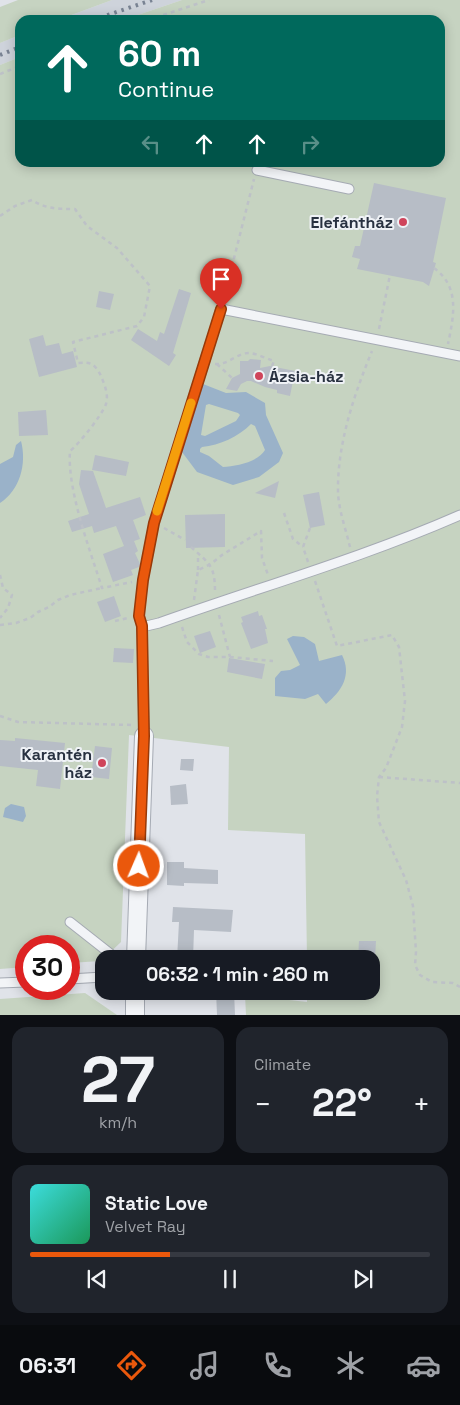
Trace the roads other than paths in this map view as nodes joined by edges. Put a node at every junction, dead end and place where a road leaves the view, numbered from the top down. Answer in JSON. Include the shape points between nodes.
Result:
{"nodes":[{"id":1,"x":257,"y":170,"type":"road end"},
{"id":2,"x":349,"y":189,"type":"dead end"},
{"id":3,"x":460,"y":356,"type":"edge"},
{"id":4,"x":460,"y":515,"type":"edge"},
{"id":5,"x":142,"y":626,"type":"junction"},
{"id":6,"x":144,"y":731,"type":"joint"},
{"id":7,"x":70,"y":922,"type":"dead end"},
{"id":8,"x":106,"y":950,"type":"edge"},
{"id":9,"x":136,"y":950,"type":"edge"},
{"id":10,"x":80,"y":978,"type":"edge"},
{"id":11,"x":95,"y":978,"type":"edge"},
{"id":12,"x":15,"y":982,"type":"edge"},
{"id":13,"x":0,"y":983,"type":"edge"},
{"id":14,"x":135,"y":1000,"type":"edge"},
{"id":15,"x":135,"y":1015,"type":"edge"}],
"edges":[{"from":1,"to":2,"type":"lane"},
{"from":3,"to":5,"type":"lane","via":[[221,309],[154,523],[143,580],[139,616]]},
{"from":4,"to":5,"type":"lane","via":[[406,539],[272,586]]},
{"from":5,"to":6,"type":"lane"},
{"from":6,"to":9,"type":"street"},
{"from":7,"to":8,"type":"lane"},
{"from":10,"to":11,"type":"lane"},
{"from":12,"to":13,"type":"lane"},
{"from":14,"to":15,"type":"street"}]}
